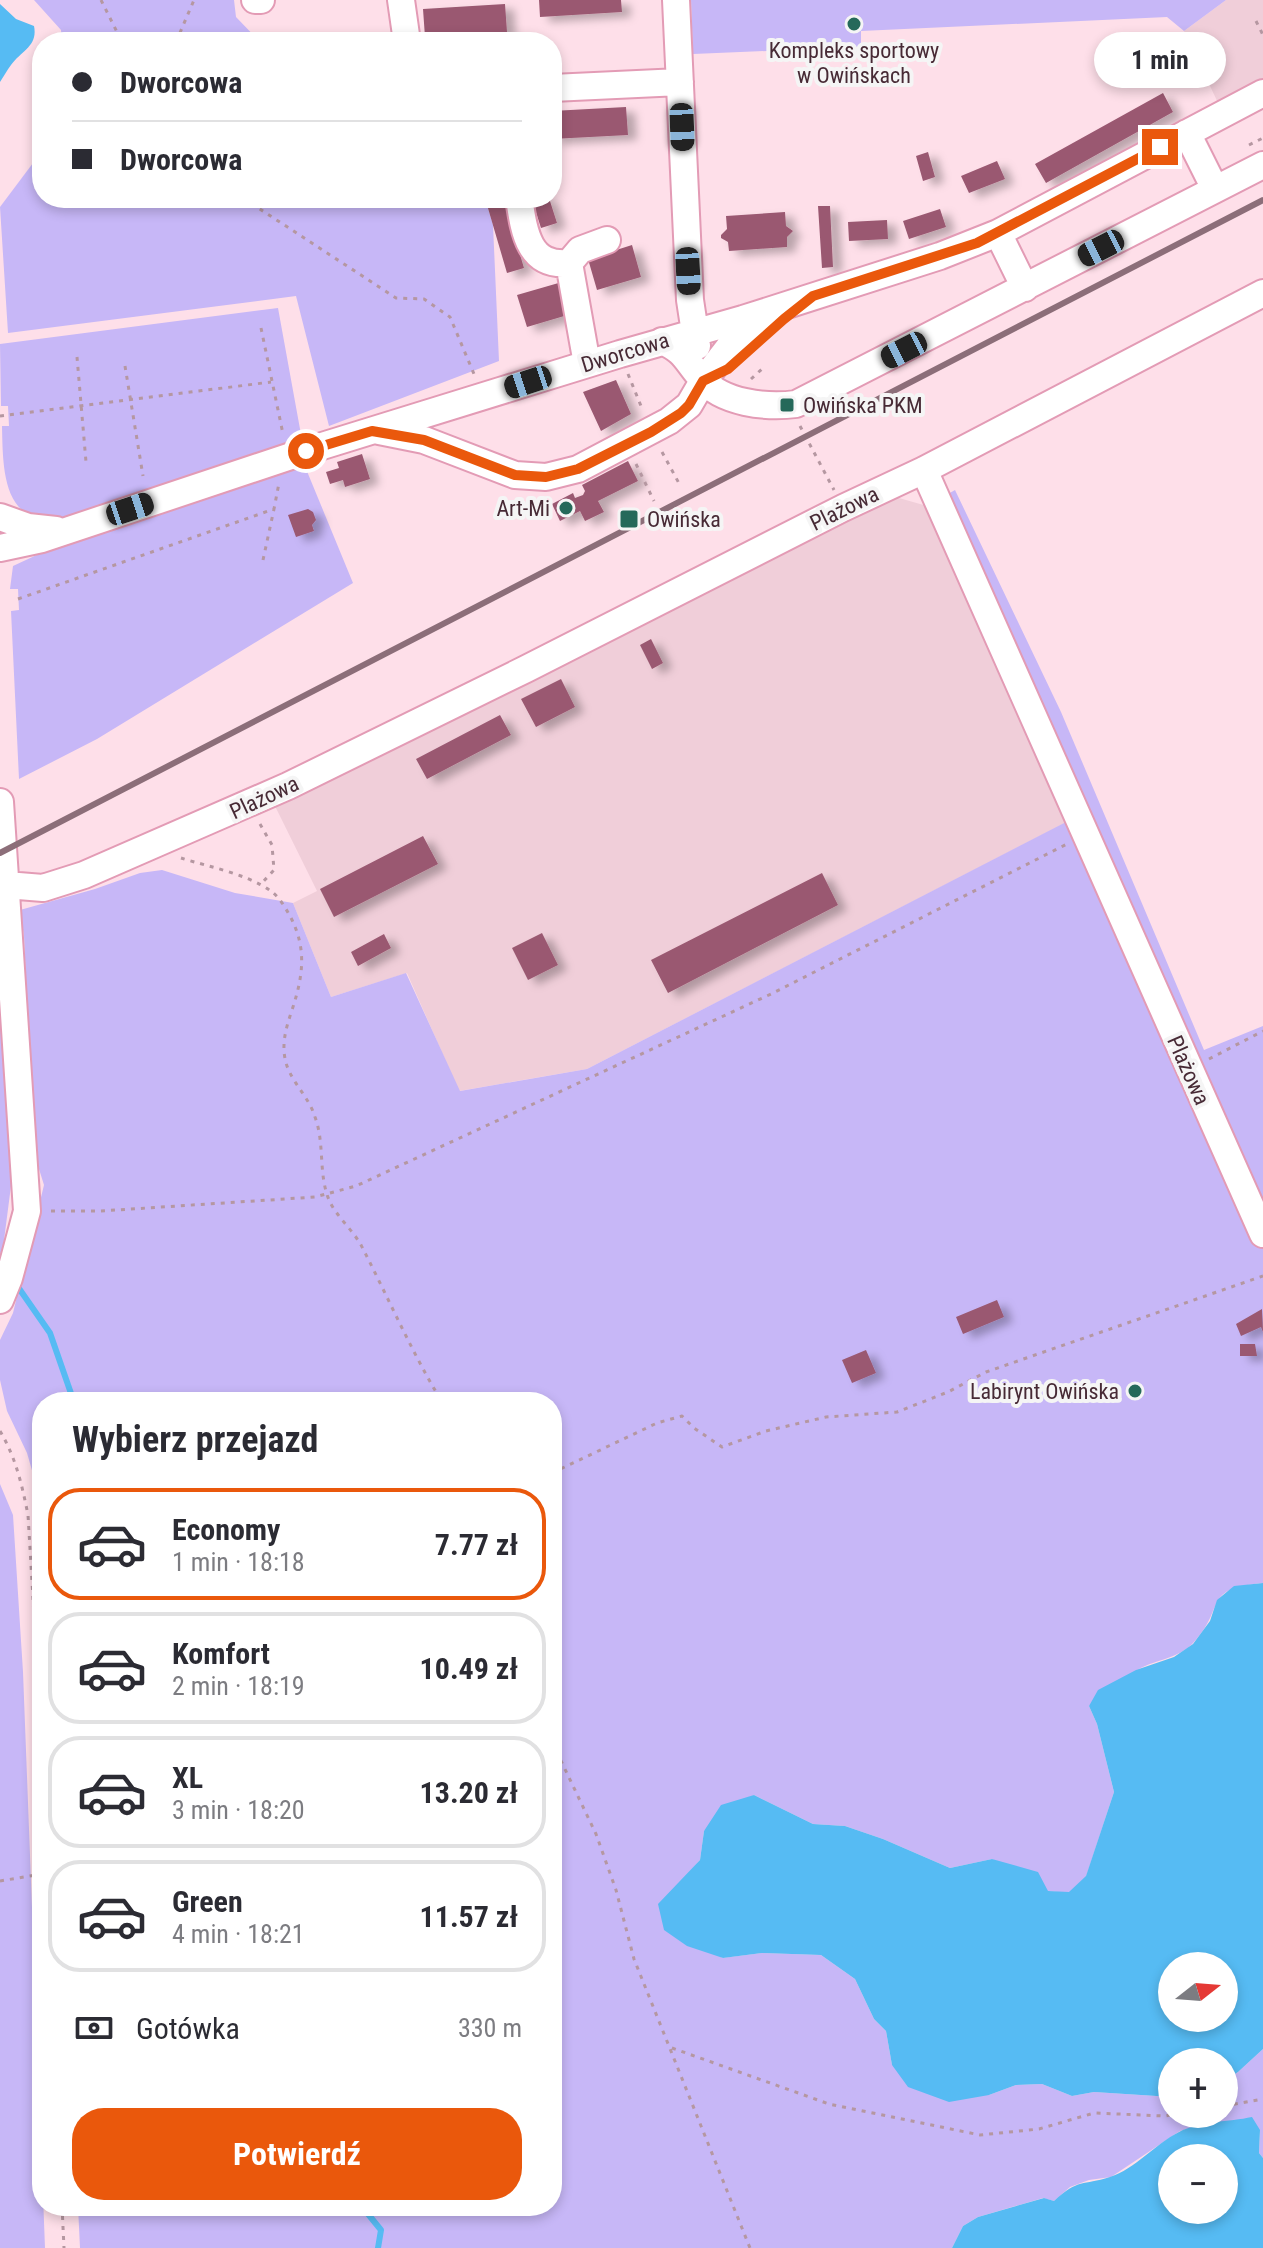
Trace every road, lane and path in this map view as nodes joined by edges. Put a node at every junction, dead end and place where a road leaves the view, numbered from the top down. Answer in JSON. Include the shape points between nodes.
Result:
{"nodes":[{"id":1,"x":101,"y":0,"type":"edge"},
{"id":2,"x":194,"y":0,"type":"edge"},
{"id":3,"x":401,"y":0,"type":"edge"},
{"id":4,"x":676,"y":0,"type":"edge"},
{"id":5,"x":1256,"y":21,"type":"dead end"},
{"id":6,"x":117,"y":32,"type":"edge"},
{"id":7,"x":180,"y":32,"type":"edge"},
{"id":8,"x":406,"y":32,"type":"edge"},
{"id":9,"x":1263,"y":35,"type":"edge"},
{"id":10,"x":680,"y":82,"type":"junction"},
{"id":11,"x":562,"y":88,"type":"edge"},
{"id":12,"x":1263,"y":93,"type":"edge"},
{"id":13,"x":1187,"y":133,"type":"junction"},
{"id":14,"x":1263,"y":165,"type":"edge"},
{"id":15,"x":1215,"y":189,"type":"junction"},
{"id":16,"x":258,"y":208,"type":"edge"},
{"id":17,"x":521,"y":208,"type":"edge"},
{"id":18,"x":998,"y":233,"type":"junction"},
{"id":19,"x":607,"y":240,"type":"dead end"},
{"id":20,"x":569,"y":263,"type":"junction"},
{"id":21,"x":1025,"y":288,"type":"junction"},
{"id":22,"x":1263,"y":293,"type":"edge"},
{"id":23,"x":813,"y":296,"type":"junction"},
{"id":24,"x":777,"y":308,"type":"junction"},
{"id":25,"x":261,"y":328,"type":"dead end"},
{"id":26,"x":694,"y":331,"type":"junction"},
{"id":27,"x":662,"y":341,"type":"junction"},
{"id":28,"x":620,"y":354,"type":"junction"},
{"id":29,"x":77,"y":357,"type":"dead end"},
{"id":30,"x":587,"y":364,"type":"junction"},
{"id":31,"x":125,"y":366,"type":"dead end"},
{"id":32,"x":474,"y":374,"type":"dead end"},
{"id":33,"x":703,"y":381,"type":"junction"},
{"id":34,"x":271,"y":382,"type":"junction"},
{"id":35,"x":131,"y":400,"type":"junction"},
{"id":36,"x":83,"y":406,"type":"junction"},
{"id":37,"x":439,"y":411,"type":"junction"},
{"id":38,"x":0,"y":416,"type":"edge"},
{"id":39,"x":795,"y":421,"type":"dead end"},
{"id":40,"x":372,"y":431,"type":"junction"},
{"id":41,"x":651,"y":432,"type":"junction"},
{"id":42,"x":436,"y":444,"type":"junction"},
{"id":43,"x":631,"y":455,"type":"dead end"},
{"id":44,"x":283,"y":458,"type":"junction"},
{"id":45,"x":86,"y":462,"type":"dead end"},
{"id":46,"x":924,"y":470,"type":"junction"},
{"id":47,"x":143,"y":476,"type":"dead end"},
{"id":48,"x":654,"y":501,"type":"dead end"},
{"id":49,"x":843,"y":508,"type":"junction"},
{"id":50,"x":274,"y":509,"type":"junction"},
{"id":51,"x":0,"y":517,"type":"edge"},
{"id":52,"x":64,"y":530,"type":"junction"},
{"id":53,"x":0,"y":548,"type":"edge"},
{"id":54,"x":263,"y":560,"type":"dead end"},
{"id":55,"x":18,"y":599,"type":"dead end"},
{"id":56,"x":0,"y":802,"type":"edge"},
{"id":57,"x":249,"y":804,"type":"junction"},
{"id":58,"x":1085,"y":835,"type":"junction"},
{"id":59,"x":164,"y":842,"type":"junction"},
{"id":60,"x":261,"y":884,"type":"junction"},
{"id":61,"x":6,"y":885,"type":"junction"},
{"id":62,"x":1263,"y":1031,"type":"edge"},
{"id":63,"x":1186,"y":1066,"type":"junction"},
{"id":64,"x":327,"y":1194,"type":"junction"},
{"id":65,"x":27,"y":1211,"type":"junction"},
{"id":66,"x":1263,"y":1234,"type":"edge"},
{"id":67,"x":1263,"y":1276,"type":"edge"},
{"id":68,"x":0,"y":1300,"type":"edge"},
{"id":69,"x":437,"y":1392,"type":"edge"},
{"id":70,"x":0,"y":1431,"type":"edge"},
{"id":71,"x":562,"y":1468,"type":"edge"},
{"id":72,"x":32,"y":1582,"type":"edge"},
{"id":73,"x":562,"y":1763,"type":"edge"},
{"id":74,"x":32,"y":1876,"type":"edge"},
{"id":75,"x":0,"y":1881,"type":"edge"},
{"id":76,"x":672,"y":2048,"type":"junction"},
{"id":77,"x":1263,"y":2099,"type":"edge"},
{"id":78,"x":1238,"y":2103,"type":"edge"},
{"id":79,"x":1158,"y":2116,"type":"edge"},
{"id":80,"x":62,"y":2216,"type":"edge"},
{"id":81,"x":64,"y":2248,"type":"edge"},
{"id":82,"x":750,"y":2248,"type":"edge"}],
"edges":[{"from":1,"to":6,"type":"path"},
{"from":2,"to":7,"type":"path"},
{"from":3,"to":8,"type":"street"},
{"from":4,"to":10,"type":"street"},
{"from":5,"to":9,"type":"path"},
{"from":10,"to":11,"type":"street"},
{"from":10,"to":26,"type":"street"},
{"from":12,"to":13,"type":"street","name":"Dworcowa"},
{"from":13,"to":15,"type":"street"},
{"from":13,"to":18,"type":"street","name":"Dworcowa"},
{"from":14,"to":15,"type":"street"},
{"from":15,"to":21,"type":"street"},
{"from":16,"to":32,"type":"path","via":[[396,298],[424,299],[450,317]]},
{"from":17,"to":20,"type":"street","via":[[538,257],[553,264]]},
{"from":18,"to":21,"type":"street"},
{"from":18,"to":23,"type":"street","name":"Dworcowa"},
{"from":19,"to":20,"type":"street","via":[[580,250]]},
{"from":20,"to":30,"type":"street"},
{"from":21,"to":33,"type":"street","via":[[796,404],[723,396]]},
{"from":22,"to":46,"type":"street"},
{"from":23,"to":24,"type":"street","name":"Dworcowa"},
{"from":23,"to":33,"type":"street","via":[[728,369]]},
{"from":24,"to":26,"type":"street","name":"Dworcowa"},
{"from":24,"to":33,"type":"street","name":"Dworcowa","via":[[736,340]]},
{"from":25,"to":34,"type":"path"},
{"from":26,"to":27,"type":"street","name":"Dworcowa"},
{"from":26,"to":33,"type":"street","name":"Dworcowa"},
{"from":27,"to":28,"type":"street","name":"Dworcowa"},
{"from":27,"to":33,"type":"street","via":[[685,355]]},
{"from":28,"to":30,"type":"street","name":"Dworcowa"},
{"from":28,"to":41,"type":"path"},
{"from":29,"to":36,"type":"path"},
{"from":30,"to":37,"type":"street","name":"Dworcowa"},
{"from":31,"to":35,"type":"path"},
{"from":33,"to":41,"type":"street","name":"Dworcowa","via":[[689,405]]},
{"from":34,"to":35,"type":"path"},
{"from":34,"to":44,"type":"path"},
{"from":35,"to":36,"type":"path"},
{"from":35,"to":47,"type":"path"},
{"from":36,"to":38,"type":"path"},
{"from":36,"to":45,"type":"path"},
{"from":37,"to":40,"type":"street","name":"Dworcowa"},
{"from":37,"to":42,"type":"street","via":[[433,428]]},
{"from":39,"to":49,"type":"path"},
{"from":40,"to":42,"type":"street","name":"Dworcowa"},
{"from":40,"to":44,"type":"street","name":"Dworcowa"},
{"from":41,"to":42,"type":"street","name":"Dworcowa","via":[[578,469],[546,477],[515,475]]},
{"from":43,"to":48,"type":"path"},
{"from":44,"to":50,"type":"path"},
{"from":44,"to":52,"type":"street","name":"Dworcowa"},
{"from":46,"to":49,"type":"street","name":"Plażowa"},
{"from":46,"to":58,"type":"street","name":"Plażowa"},
{"from":49,"to":57,"type":"street","name":"Plażowa"},
{"from":50,"to":54,"type":"path"},
{"from":50,"to":55,"type":"path"},
{"from":51,"to":52,"type":"street","name":"Dworcowa","via":[[28,527]]},
{"from":52,"to":53,"type":"street","name":"Dworcowa"},
{"from":56,"to":61,"type":"street"},
{"from":57,"to":59,"type":"street","name":"Plażowa"},
{"from":57,"to":60,"type":"path","via":[[272,845],[274,870]]},
{"from":58,"to":63,"type":"street","name":"Plażowa"},
{"from":58,"to":64,"type":"path","via":[[771,994],[373,1179]]},
{"from":59,"to":60,"type":"path","via":[[180,857]]},
{"from":59,"to":61,"type":"street","name":"Plażowa","via":[[53,885]]},
{"from":60,"to":64,"type":"path","via":[[282,903],[302,947],[303,970],[284,1052],[318,1124]]},
{"from":61,"to":65,"type":"street"},
{"from":62,"to":63,"type":"path","via":[[1216,1057]]},
{"from":63,"to":66,"type":"street","name":"Plażowa"},
{"from":64,"to":65,"type":"path","via":[[101,1211]]},
{"from":64,"to":69,"type":"path","via":[[361,1245]]},
{"from":65,"to":68,"type":"street"},
{"from":67,"to":71,"type":"path","via":[[986,1372],[897,1412],[826,1417],[722,1447],[682,1416]]},
{"from":70,"to":72,"type":"path","via":[[21,1479]]},
{"from":73,"to":76,"type":"path","via":[[596,1834],[634,1959]]},
{"from":74,"to":75,"type":"path"},
{"from":76,"to":79,"type":"path","via":[[829,2104],[980,2135],[1039,2129],[1094,2113]]},
{"from":76,"to":82,"type":"path"},
{"from":77,"to":78,"type":"path"},
{"from":80,"to":81,"type":"path"}]}
